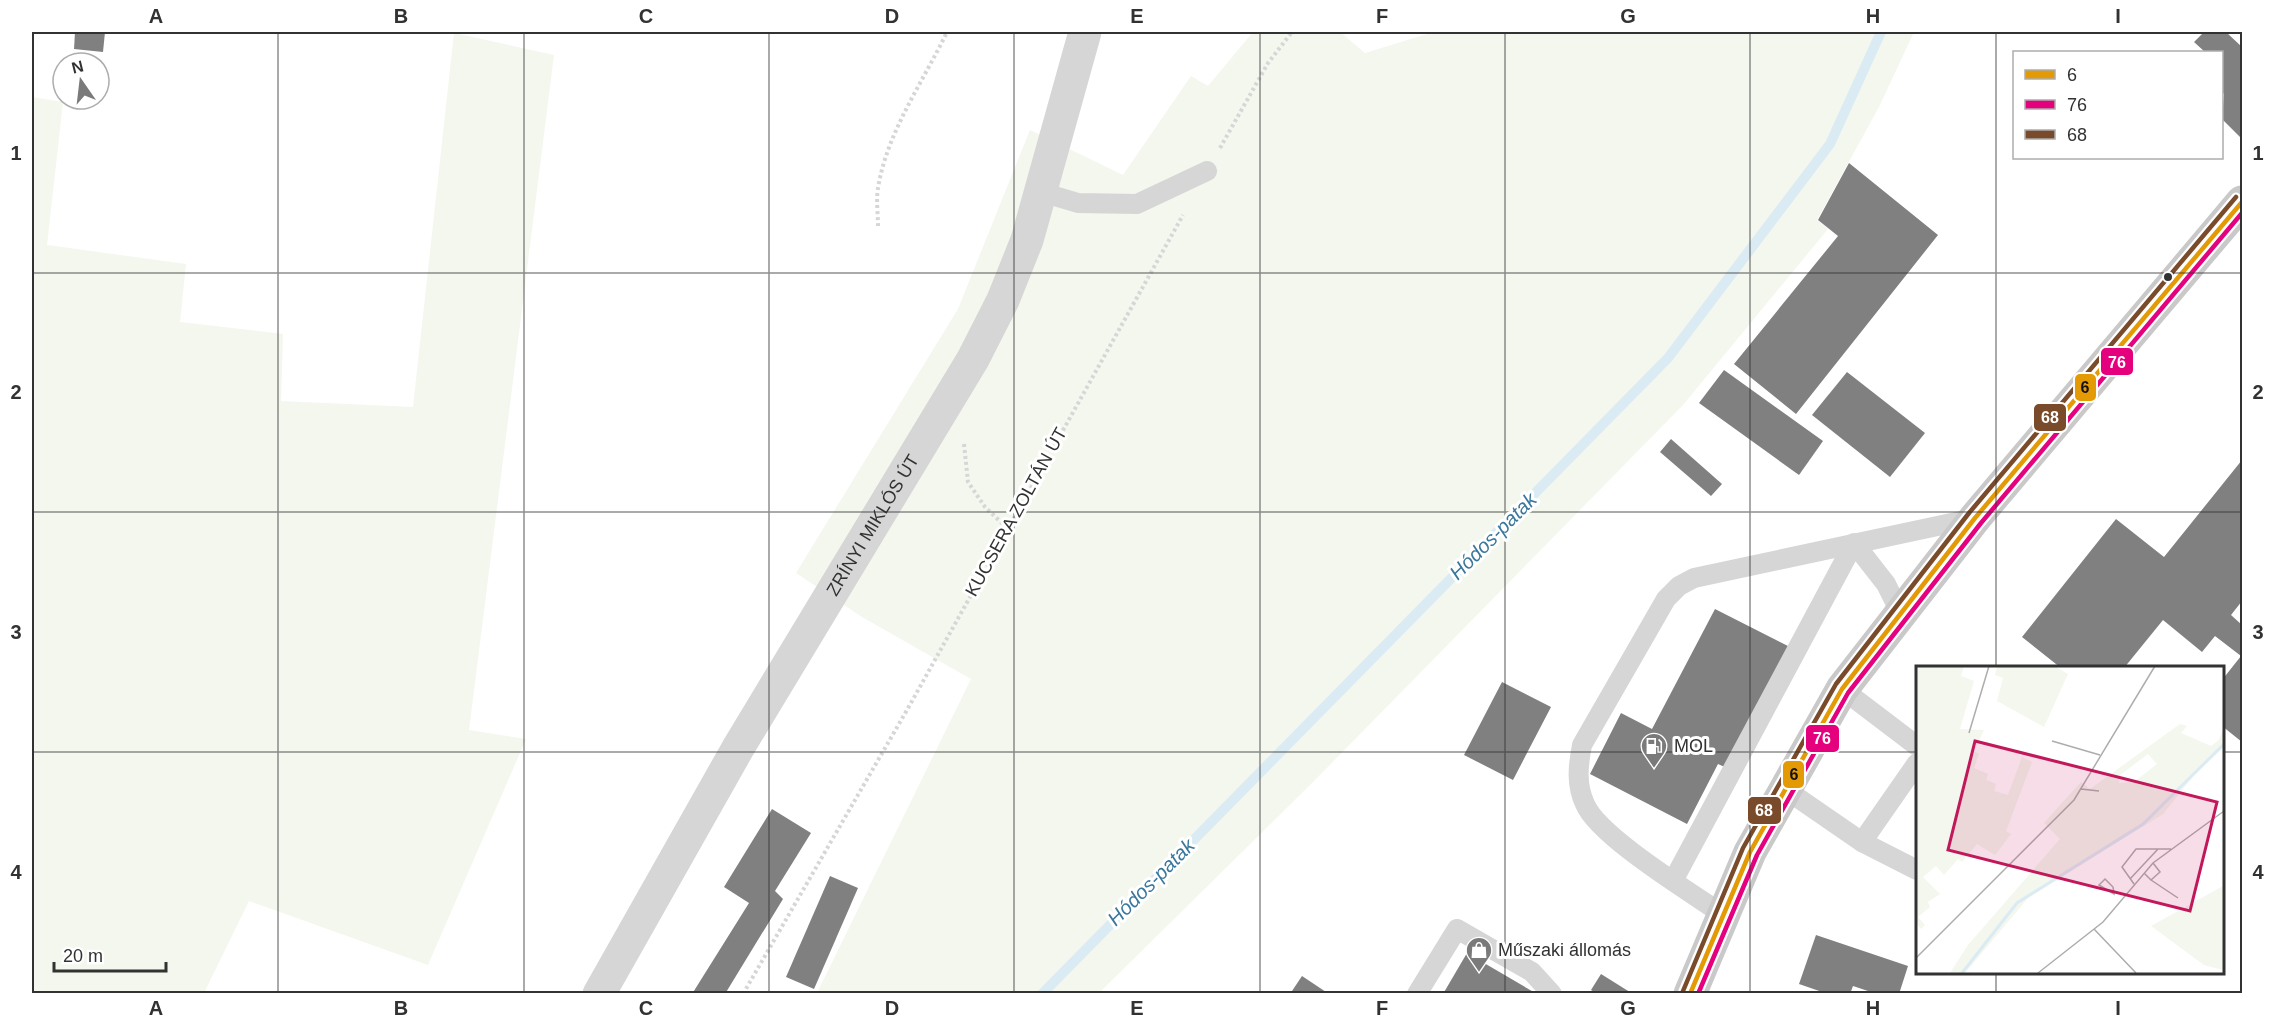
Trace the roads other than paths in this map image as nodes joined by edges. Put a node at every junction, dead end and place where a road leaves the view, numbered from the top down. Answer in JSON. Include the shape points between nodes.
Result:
{"nodes":[{"id":1,"x":1084,"y":32,"type":"edge"},
{"id":2,"x":1207,"y":171,"type":"road end"},
{"id":3,"x":1041,"y":192,"type":"junction"},
{"id":4,"x":2242,"y":202,"type":"edge"},
{"id":5,"x":1975,"y":518,"type":"junction"},
{"id":6,"x":1854,"y":543,"type":"junction"},
{"id":7,"x":1900,"y":612,"type":"junction"},
{"id":8,"x":1842,"y":688,"type":"junction"},
{"id":9,"x":1916,"y":745,"type":"edge"},
{"id":10,"x":1916,"y":764,"type":"edge"},
{"id":11,"x":1785,"y":789,"type":"junction"},
{"id":12,"x":1862,"y":842,"type":"junction"},
{"id":13,"x":1916,"y":869,"type":"edge"},
{"id":14,"x":1673,"y":881,"type":"junction"},
{"id":15,"x":1722,"y":914,"type":"junction"},
{"id":16,"x":599,"y":993,"type":"edge"},
{"id":17,"x":1417,"y":993,"type":"edge"},
{"id":18,"x":1552,"y":993,"type":"edge"},
{"id":19,"x":1690,"y":993,"type":"edge"}],
"edges":[{"from":1,"to":3,"type":"street","name":"ZRÍNYI MIKLÓS ÚT"},
{"from":2,"to":3,"type":"lane","via":[[1137,204],[1078,203]]},
{"from":3,"to":16,"type":"street","name":"ZRÍNYI MIKLÓS ÚT","via":[[1003,300],[972,360],[738,748]]},
{"from":4,"to":5,"type":"main road"},
{"from":5,"to":6,"type":"lane"},
{"from":5,"to":7,"type":"main road"},
{"from":6,"to":7,"type":"lane","via":[[1886,584]]},
{"from":6,"to":14,"type":"lane"},
{"from":6,"to":14,"type":"lane","via":[[1694,578],[1679,586],[1666,599],[1582,745],[1579,788],[1586,807],[1603,829]]},
{"from":7,"to":8,"type":"main road"},
{"from":8,"to":9,"type":"lane"},
{"from":8,"to":11,"type":"main road"},
{"from":10,"to":12,"type":"lane"},
{"from":11,"to":12,"type":"lane"},
{"from":11,"to":15,"type":"main road"},
{"from":12,"to":13,"type":"lane"},
{"from":14,"to":15,"type":"lane"},
{"from":15,"to":19,"type":"main road"},
{"from":17,"to":18,"type":"lane","via":[[1457,928],[1532,972]]}]}
